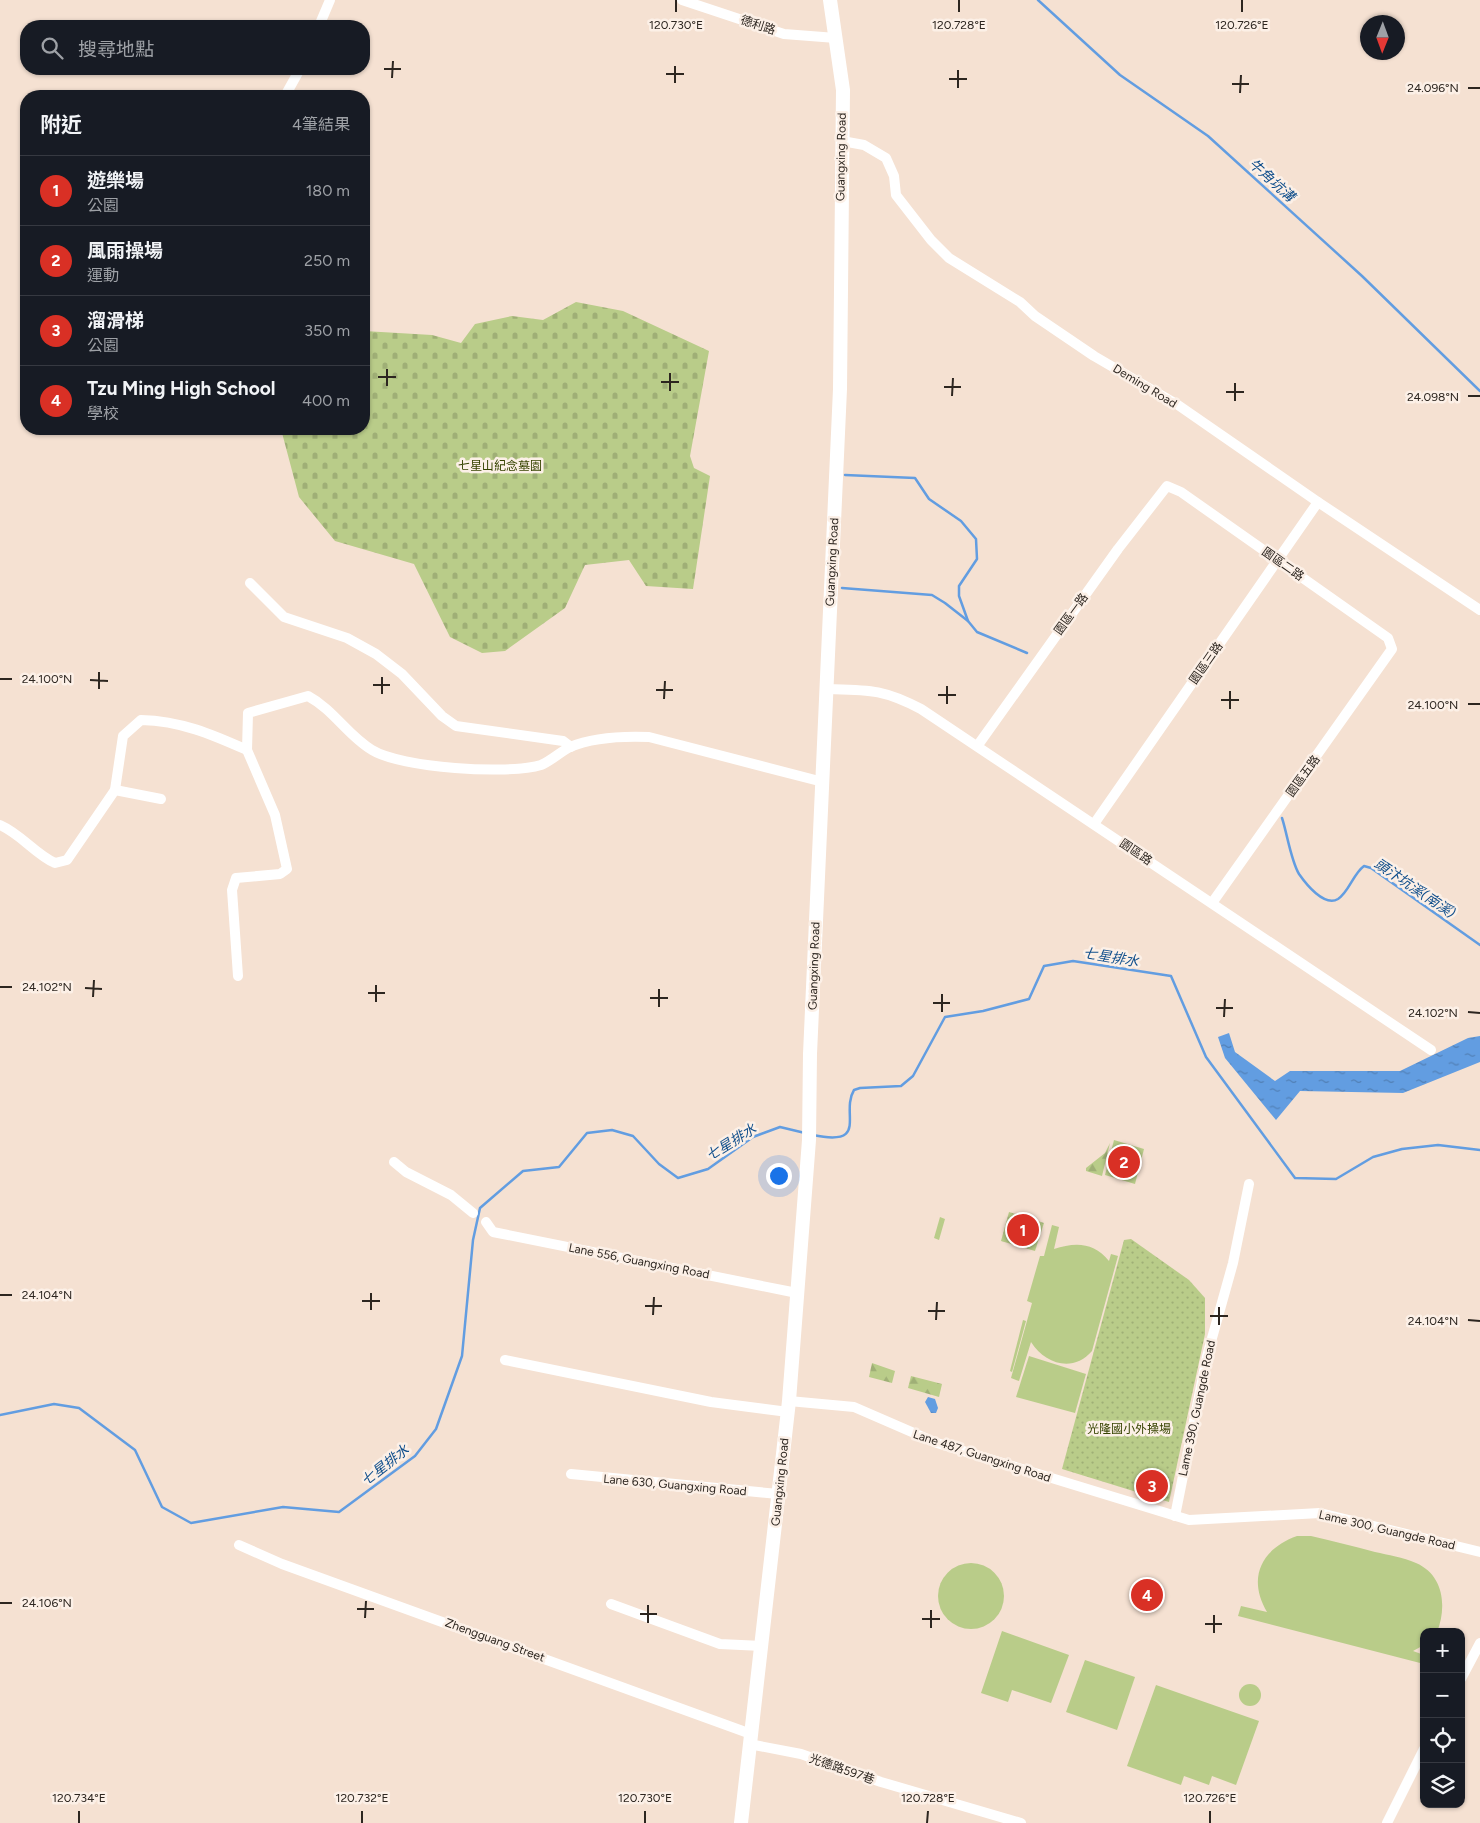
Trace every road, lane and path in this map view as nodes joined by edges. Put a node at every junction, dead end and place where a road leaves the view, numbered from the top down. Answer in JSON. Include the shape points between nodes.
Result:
{"nodes":[{"id":1,"x":330,"y":0,"type":"edge"},
{"id":2,"x":682,"y":0,"type":"edge"},
{"id":3,"x":830,"y":0,"type":"edge"},
{"id":4,"x":321,"y":20,"type":"edge"},
{"id":5,"x":836,"y":38,"type":"junction"},
{"id":6,"x":297,"y":75,"type":"edge"},
{"id":7,"x":288,"y":90,"type":"edge"},
{"id":8,"x":842,"y":141,"type":"junction"},
{"id":9,"x":1167,"y":486,"type":"joint"},
{"id":10,"x":1318,"y":502,"type":"junction"},
{"id":11,"x":1278,"y":560,"type":"junction"},
{"id":12,"x":250,"y":583,"type":"dead end"},
{"id":13,"x":1480,"y":610,"type":"edge"},
{"id":14,"x":1392,"y":649,"type":"joint"},
{"id":15,"x":827,"y":689,"type":"junction"},
{"id":16,"x":978,"y":746,"type":"junction"},
{"id":17,"x":571,"y":747,"type":"junction"},
{"id":18,"x":247,"y":750,"type":"junction"},
{"id":19,"x":823,"y":782,"type":"junction"},
{"id":20,"x":115,"y":790,"type":"junction"},
{"id":21,"x":160,"y":799,"type":"dead end"},
{"id":22,"x":1094,"y":824,"type":"junction"},
{"id":23,"x":0,"y":825,"type":"edge"},
{"id":24,"x":1212,"y":903,"type":"junction"},
{"id":25,"x":238,"y":976,"type":"dead end"},
{"id":26,"x":1431,"y":1050,"type":"dead end"},
{"id":27,"x":394,"y":1162,"type":"dead end"},
{"id":28,"x":1249,"y":1184,"type":"dead end"},
{"id":29,"x":473,"y":1213,"type":"dead end"},
{"id":30,"x":486,"y":1222,"type":"dead end"},
{"id":31,"x":797,"y":1293,"type":"junction"},
{"id":32,"x":505,"y":1360,"type":"dead end"},
{"id":33,"x":789,"y":1406,"type":"junction"},
{"id":34,"x":571,"y":1474,"type":"dead end"},
{"id":35,"x":778,"y":1494,"type":"junction"},
{"id":36,"x":1175,"y":1516,"type":"junction"},
{"id":37,"x":239,"y":1546,"type":"dead end"},
{"id":38,"x":1480,"y":1552,"type":"edge"},
{"id":39,"x":611,"y":1604,"type":"dead end"},
{"id":40,"x":1480,"y":1643,"type":"edge"},
{"id":41,"x":762,"y":1646,"type":"junction"},
{"id":42,"x":1464,"y":1673,"type":"edge"},
{"id":43,"x":750,"y":1739,"type":"junction"},
{"id":44,"x":1420,"y":1757,"type":"edge"},
{"id":45,"x":741,"y":1823,"type":"edge"},
{"id":46,"x":1021,"y":1823,"type":"edge"},
{"id":47,"x":1387,"y":1823,"type":"edge"}],
"edges":[{"from":1,"to":4,"type":"street"},
{"from":2,"to":5,"type":"street","name":"德利路","via":[[784,34]]},
{"from":3,"to":5,"type":"main road","name":"Guangxing Road"},
{"from":5,"to":8,"type":"main road","name":"Guangxing Road","via":[[843,90]]},
{"from":6,"to":7,"type":"street"},
{"from":8,"to":10,"type":"street","name":"Deming Road","via":[[864,144],[886,158],[894,176],[896,195],[949,258],[1020,302],[1094,356],[1178,405]]},
{"from":8,"to":15,"type":"main road","name":"Guangxing Road","via":[[840,389]]},
{"from":9,"to":11,"type":"street","name":"園區二路","via":[[1181,492]]},
{"from":9,"to":16,"type":"street","name":"園區一路","via":[[1112,557]]},
{"from":10,"to":11,"type":"street","name":"園區三路"},
{"from":10,"to":13,"type":"street","name":"Deming Road"},
{"from":11,"to":14,"type":"street","name":"園區二路","via":[[1388,638]]},
{"from":11,"to":22,"type":"street","name":"園區三路"},
{"from":12,"to":17,"type":"street","via":[[284,617],[347,638],[376,654],[402,674],[442,716],[456,726],[563,742]]},
{"from":14,"to":24,"type":"street","name":"園區五路"},
{"from":15,"to":16,"type":"street","name":"園區路","via":[[876,690],[889,694],[921,709]]},
{"from":15,"to":19,"type":"main road","name":"Guangxing Road"},
{"from":16,"to":22,"type":"street","name":"園區路"},
{"from":17,"to":18,"type":"street","via":[[541,764],[509,769],[423,766],[400,762],[372,750],[321,703],[308,696],[248,712]]},
{"from":17,"to":19,"type":"street","via":[[620,736],[649,737]]},
{"from":18,"to":20,"type":"street","via":[[199,728],[141,720],[123,736]]},
{"from":18,"to":25,"type":"street","via":[[276,815],[287,869],[280,874],[236,878],[233,881]]},
{"from":19,"to":31,"type":"main road","name":"Guangxing Road","via":[[810,1054],[810,1124]]},
{"from":20,"to":21,"type":"street"},
{"from":20,"to":23,"type":"street","via":[[67,860],[56,863],[43,858]]},
{"from":22,"to":24,"type":"street","name":"園區路"},
{"from":24,"to":26,"type":"street","name":"園區路"},
{"from":27,"to":29,"type":"street","via":[[406,1172],[451,1195]]},
{"from":28,"to":36,"type":"street","name":"Lame 390, Guangde Road","via":[[1233,1264],[1207,1356]]},
{"from":30,"to":31,"type":"street","name":"Lane 556, Guangxing Road","via":[[493,1232]]},
{"from":31,"to":33,"type":"main road","name":"Guangxing Road"},
{"from":32,"to":33,"type":"street","name":"Lane 487, Guangxing Road","via":[[710,1402]]},
{"from":33,"to":35,"type":"main road","name":"Guangxing Road"},
{"from":33,"to":36,"type":"street","name":"Lane 487, Guangxing Road","via":[[854,1407],[937,1443]]},
{"from":34,"to":35,"type":"street","name":"Lane 630, Guangxing Road"},
{"from":35,"to":41,"type":"main road","name":"Guangxing Road"},
{"from":36,"to":38,"type":"street","name":"Lame 300, Guangde Road","via":[[1206,1521],[1320,1513]]},
{"from":37,"to":43,"type":"street","name":"Zhengguang Street"},
{"from":39,"to":41,"type":"street","via":[[720,1644]]},
{"from":40,"to":42,"type":"street"},
{"from":41,"to":43,"type":"main road","name":"Guangxing Road"},
{"from":43,"to":45,"type":"main road","name":"Guangxing Road"},
{"from":43,"to":46,"type":"street","name":"光德路597巷"},
{"from":44,"to":47,"type":"street"}]}
